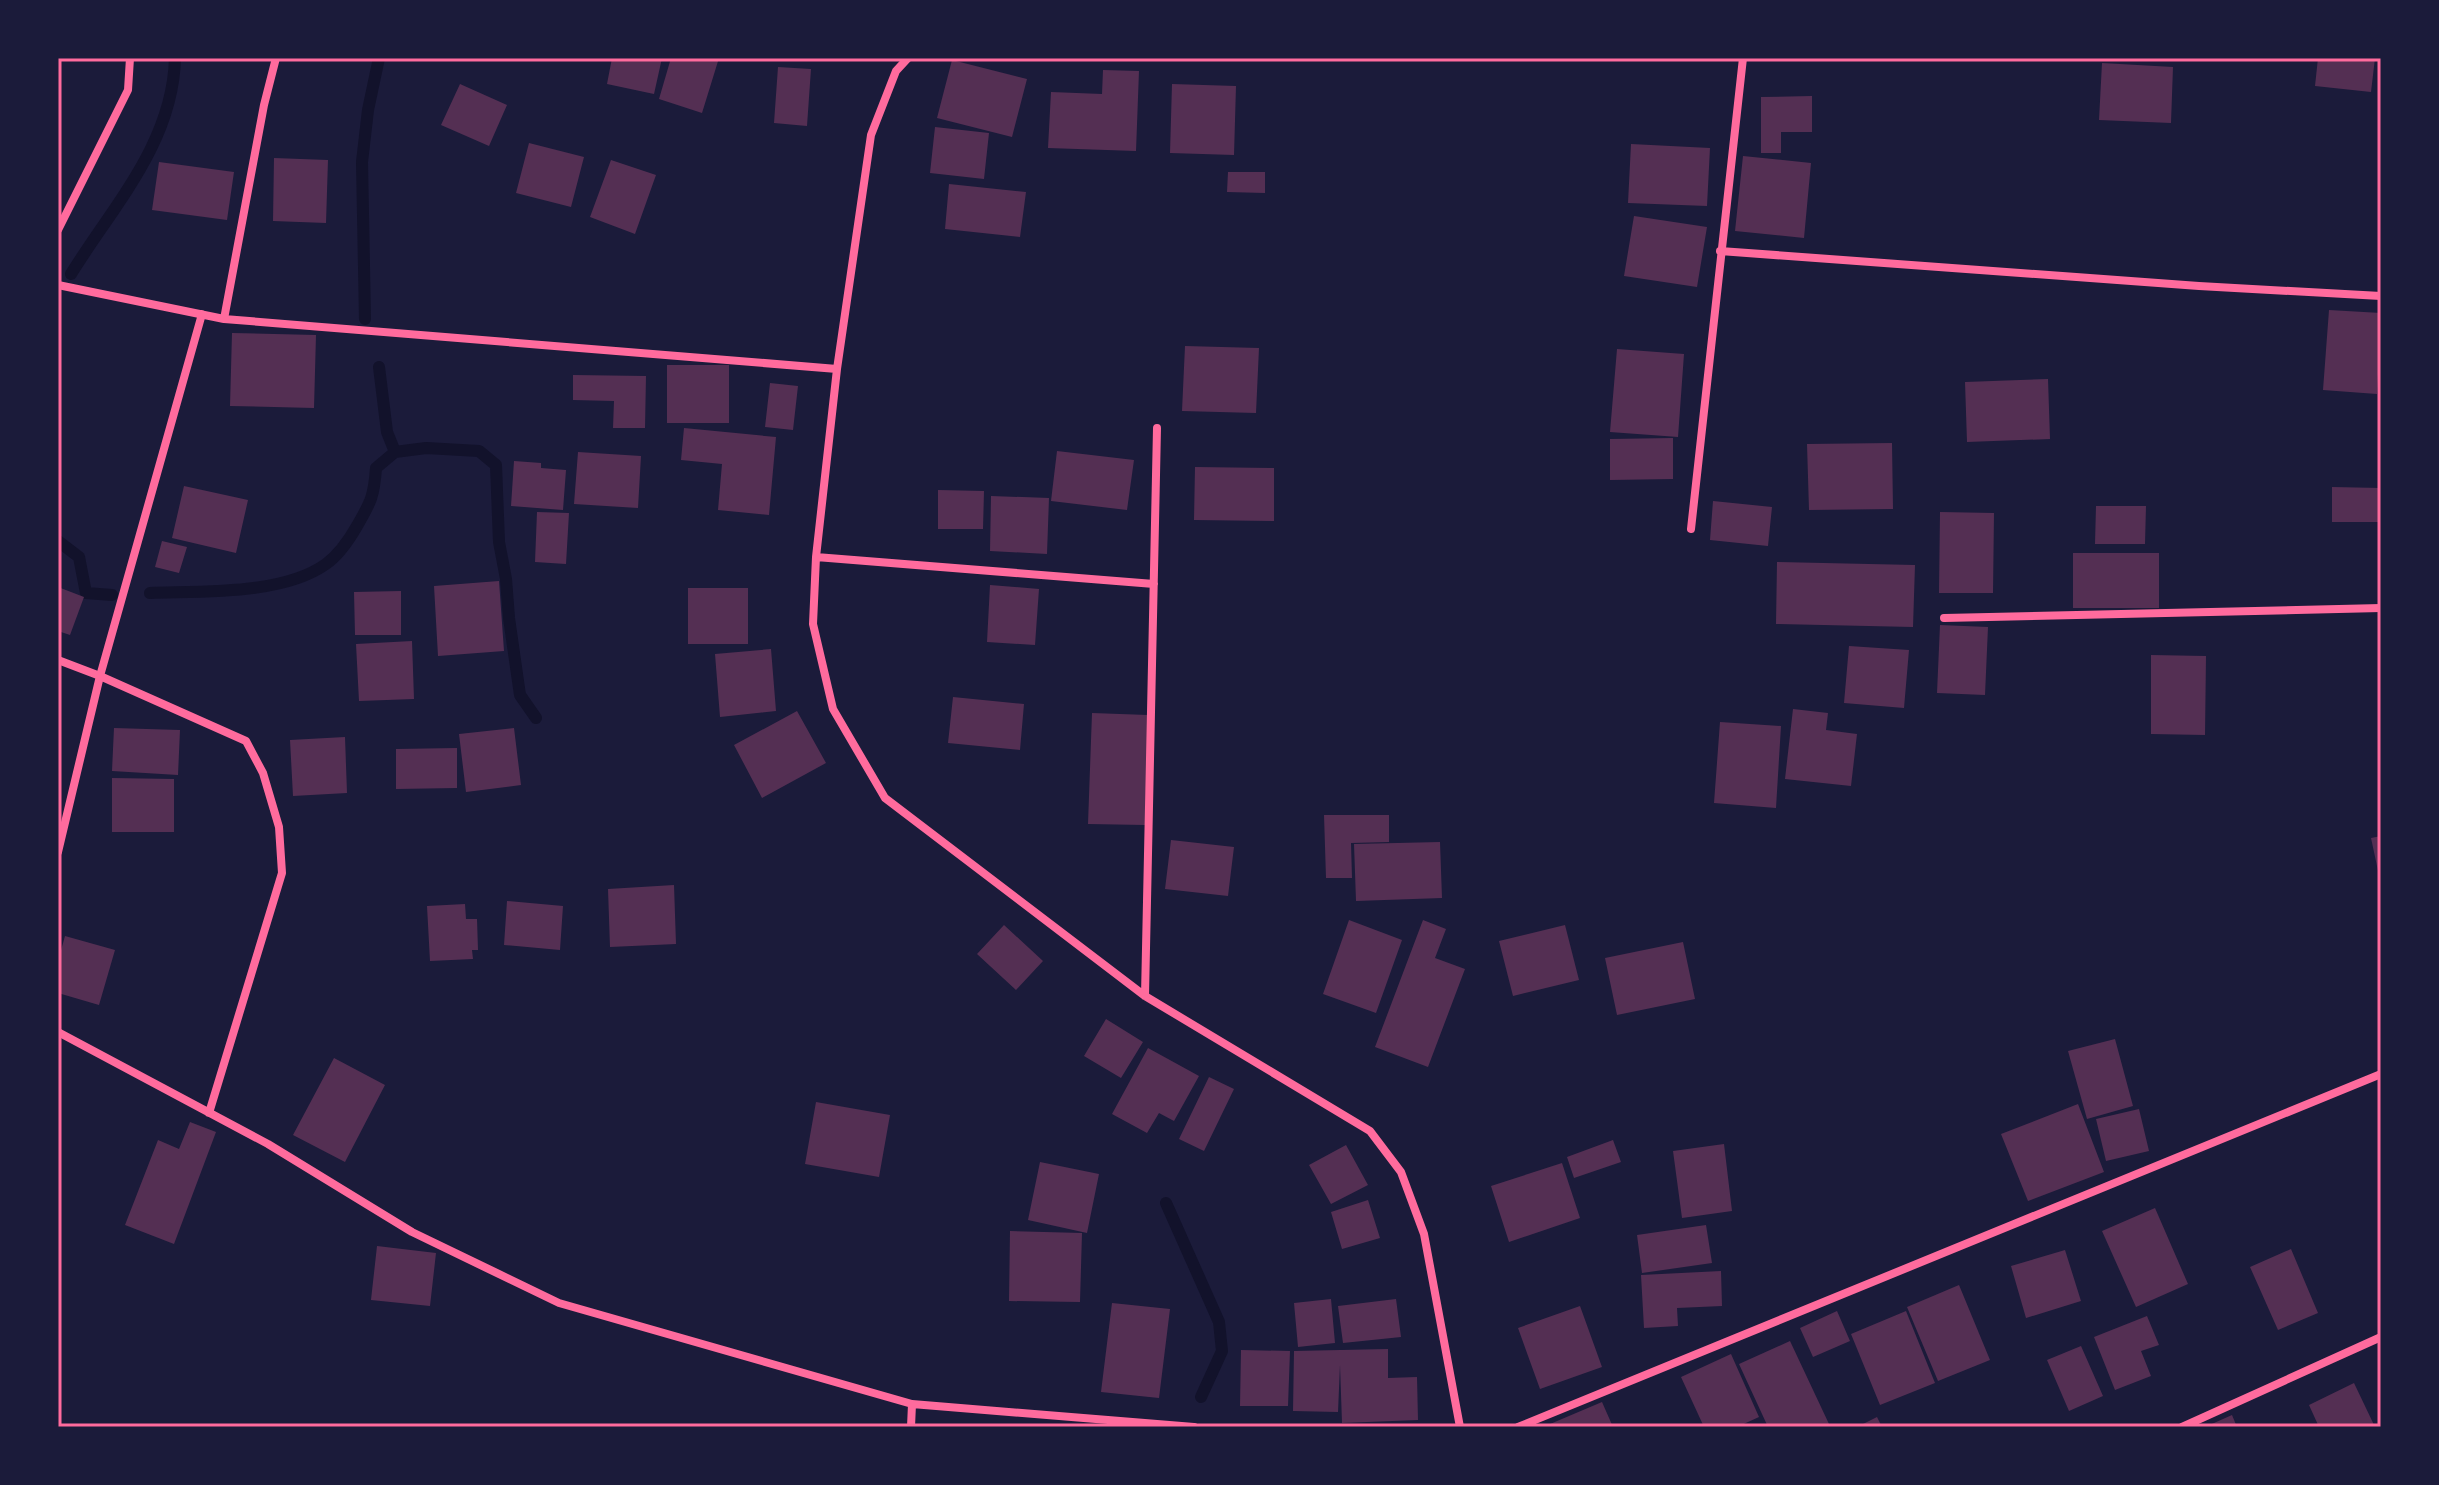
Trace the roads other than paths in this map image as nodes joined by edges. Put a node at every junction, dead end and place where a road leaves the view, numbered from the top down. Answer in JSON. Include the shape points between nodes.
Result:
{"nodes":[{"id":1,"x":130,"y":58,"type":"edge"},
{"id":2,"x":276,"y":58,"type":"edge"},
{"id":3,"x":908,"y":58,"type":"edge"},
{"id":4,"x":1743,"y":58,"type":"edge"},
{"id":5,"x":58,"y":230,"type":"edge"},
{"id":6,"x":1720,"y":251,"type":"junction"},
{"id":7,"x":58,"y":285,"type":"edge"},
{"id":8,"x":2381,"y":296,"type":"edge"},
{"id":9,"x":202,"y":314,"type":"junction"},
{"id":10,"x":224,"y":319,"type":"junction"},
{"id":11,"x":837,"y":369,"type":"junction"},
{"id":12,"x":1157,"y":428,"type":"dead end"},
{"id":13,"x":1691,"y":529,"type":"dead end"},
{"id":14,"x":816,"y":557,"type":"junction"},
{"id":15,"x":1154,"y":584,"type":"junction"},
{"id":16,"x":2381,"y":608,"type":"edge"},
{"id":17,"x":1944,"y":618,"type":"dead end"},
{"id":18,"x":58,"y":660,"type":"edge"},
{"id":19,"x":100,"y":676,"type":"junction"},
{"id":20,"x":58,"y":852,"type":"edge"},
{"id":21,"x":1145,"y":996,"type":"junction"},
{"id":22,"x":58,"y":1032,"type":"edge"},
{"id":23,"x":2381,"y":1074,"type":"edge"},
{"id":24,"x":209,"y":1113,"type":"junction"},
{"id":25,"x":2381,"y":1337,"type":"edge"},
{"id":26,"x":912,"y":1404,"type":"junction"},
{"id":27,"x":911,"y":1427,"type":"edge"},
{"id":28,"x":1194,"y":1427,"type":"edge"},
{"id":29,"x":1460,"y":1427,"type":"edge"},
{"id":30,"x":1518,"y":1427,"type":"edge"},
{"id":31,"x":2182,"y":1427,"type":"edge"}],
"edges":[{"from":1,"to":5,"type":"street","via":[[128,90]]},
{"from":2,"to":10,"type":"street"},
{"from":3,"to":11,"type":"street","via":[[896,71],[871,135]]},
{"from":4,"to":6,"type":"street"},
{"from":6,"to":8,"type":"street"},
{"from":6,"to":13,"type":"street"},
{"from":7,"to":9,"type":"street"},
{"from":9,"to":10,"type":"street"},
{"from":9,"to":19,"type":"street"},
{"from":10,"to":11,"type":"street"},
{"from":11,"to":14,"type":"street"},
{"from":12,"to":15,"type":"street"},
{"from":14,"to":15,"type":"street"},
{"from":14,"to":21,"type":"street","via":[[813,624],[833,709],[885,798]]},
{"from":15,"to":21,"type":"street"},
{"from":16,"to":17,"type":"street"},
{"from":18,"to":19,"type":"street"},
{"from":19,"to":20,"type":"street"},
{"from":19,"to":24,"type":"street","via":[[246,741],[263,773],[279,827],[282,873]]},
{"from":21,"to":29,"type":"street","via":[[1370,1131],[1401,1172],[1424,1234]]},
{"from":22,"to":24,"type":"street"},
{"from":23,"to":30,"type":"street"},
{"from":24,"to":26,"type":"street","via":[[412,1232],[559,1303]]},
{"from":25,"to":31,"type":"street"},
{"from":26,"to":27,"type":"street"},
{"from":26,"to":28,"type":"street"}]}
